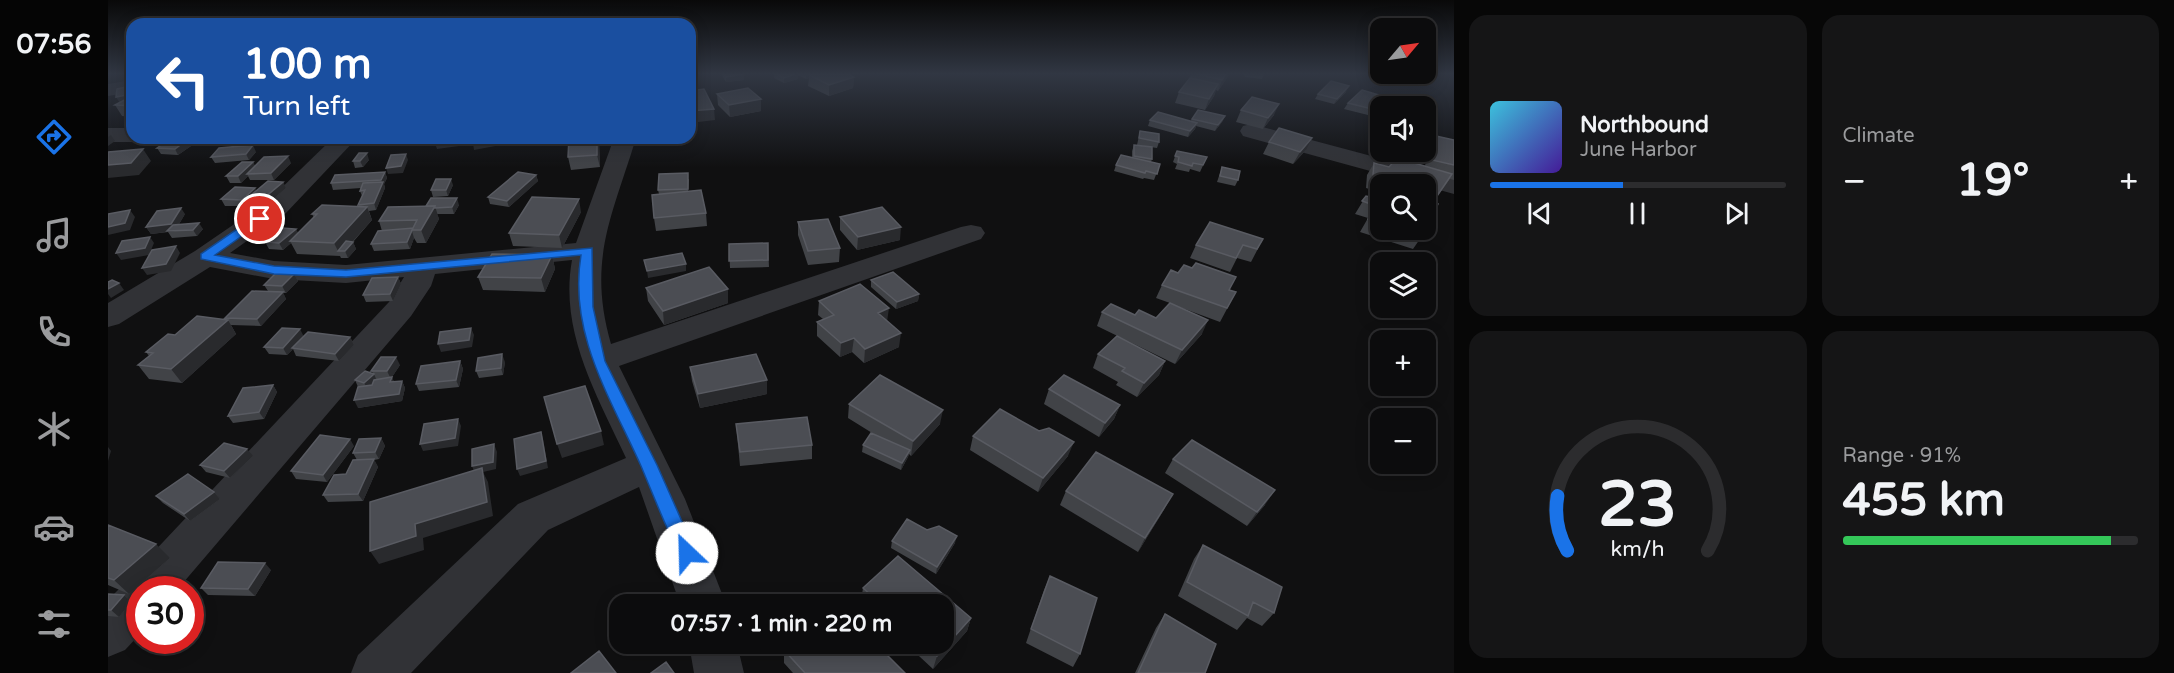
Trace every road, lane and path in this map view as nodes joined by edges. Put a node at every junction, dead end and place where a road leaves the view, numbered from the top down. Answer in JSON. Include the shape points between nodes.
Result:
{"nodes":[{"id":1,"x":1251,"y":131,"type":"dead end"},
{"id":2,"x":108,"y":135,"type":"edge"},
{"id":3,"x":126,"y":135,"type":"edge"},
{"id":4,"x":340,"y":144,"type":"edge"},
{"id":5,"x":623,"y":144,"type":"edge"},
{"id":6,"x":1454,"y":186,"type":"edge"},
{"id":7,"x":971,"y":233,"type":"dead end"},
{"id":8,"x":588,"y":250,"type":"junction"},
{"id":9,"x":205,"y":257,"type":"junction"},
{"id":10,"x":422,"y":268,"type":"junction"},
{"id":11,"x":108,"y":281,"type":"edge"},
{"id":12,"x":151,"y":292,"type":"junction"},
{"id":13,"x":108,"y":317,"type":"edge"},
{"id":14,"x":598,"y":361,"type":"junction"},
{"id":15,"x":649,"y":465,"type":"junction"},
{"id":16,"x":161,"y":576,"type":"edge"},
{"id":17,"x":700,"y":594,"type":"edge"},
{"id":18,"x":126,"y":614,"type":"edge"},
{"id":19,"x":108,"y":634,"type":"edge"},
{"id":20,"x":715,"y":654,"type":"edge"},
{"id":21,"x":376,"y":673,"type":"edge"},
{"id":22,"x":719,"y":673,"type":"edge"}],
"edges":[{"from":1,"to":6,"type":"street"},
{"from":2,"to":3,"type":"street"},
{"from":4,"to":9,"type":"street","via":[[277,207]]},
{"from":5,"to":8,"type":"street"},
{"from":7,"to":14,"type":"street"},
{"from":8,"to":10,"type":"street"},
{"from":8,"to":14,"type":"street","via":[[586,307]]},
{"from":9,"to":10,"type":"street","via":[[274,270],[346,273]]},
{"from":9,"to":12,"type":"street"},
{"from":10,"to":16,"type":"street","via":[[416,286],[400,309]]},
{"from":11,"to":12,"type":"street"},
{"from":12,"to":13,"type":"street"},
{"from":14,"to":15,"type":"street"},
{"from":15,"to":17,"type":"street","via":[[687,553]]},
{"from":15,"to":21,"type":"street","via":[[533,517]]},
{"from":18,"to":19,"type":"street"},
{"from":20,"to":22,"type":"street"}]}
